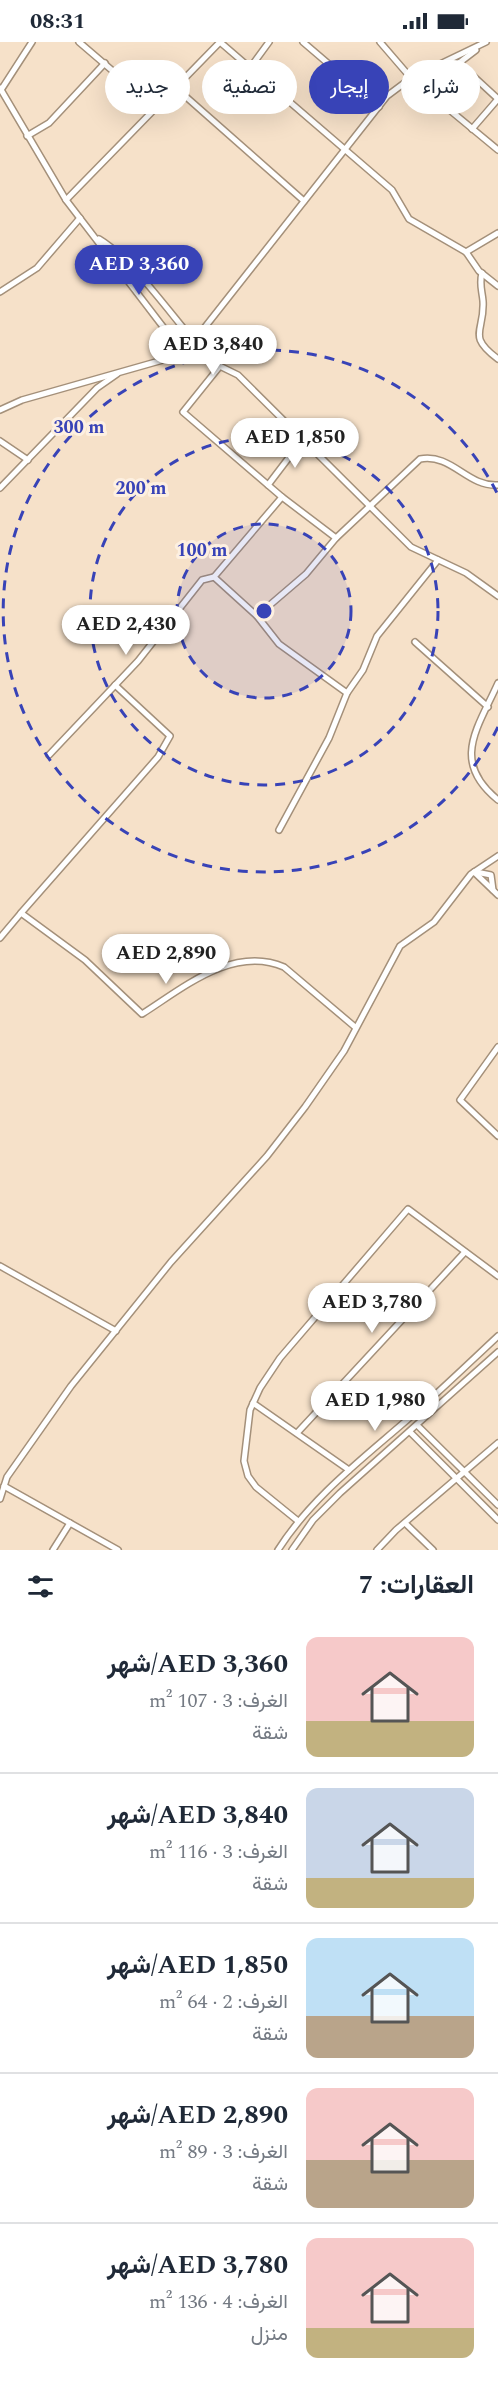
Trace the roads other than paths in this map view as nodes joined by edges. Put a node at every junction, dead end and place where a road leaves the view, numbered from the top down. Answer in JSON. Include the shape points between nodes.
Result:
{"nodes":[{"id":1,"x":32,"y":42,"type":"edge"},
{"id":2,"x":79,"y":42,"type":"edge"},
{"id":3,"x":269,"y":42,"type":"edge"},
{"id":4,"x":303,"y":42,"type":"edge"},
{"id":5,"x":380,"y":42,"type":"edge"},
{"id":6,"x":486,"y":42,"type":"edge"},
{"id":7,"x":203,"y":60,"type":"edge"},
{"id":8,"x":241,"y":60,"type":"edge"},
{"id":9,"x":256,"y":60,"type":"edge"},
{"id":10,"x":324,"y":60,"type":"edge"},
{"id":11,"x":448,"y":60,"type":"edge"},
{"id":12,"x":463,"y":60,"type":"edge"},
{"id":13,"x":202,"y":61,"type":"edge"},
{"id":14,"x":105,"y":63,"type":"joint"},
{"id":15,"x":401,"y":66,"type":"edge"},
{"id":16,"x":190,"y":73,"type":"edge"},
{"id":17,"x":480,"y":82,"type":"edge"},
{"id":18,"x":1,"y":89,"type":"edge"},
{"id":19,"x":498,"y":99,"type":"edge"},
{"id":20,"x":190,"y":100,"type":"edge"},
{"id":21,"x":297,"y":108,"type":"edge"},
{"id":22,"x":150,"y":114,"type":"edge"},
{"id":23,"x":373,"y":114,"type":"edge"},
{"id":24,"x":454,"y":114,"type":"edge"},
{"id":25,"x":472,"y":129,"type":"junction"},
{"id":26,"x":27,"y":136,"type":"junction"},
{"id":27,"x":345,"y":149,"type":"junction"},
{"id":28,"x":498,"y":150,"type":"edge"},
{"id":29,"x":66,"y":200,"type":"junction"},
{"id":30,"x":304,"y":201,"type":"junction"},
{"id":31,"x":80,"y":218,"type":"junction"},
{"id":32,"x":498,"y":233,"type":"edge"},
{"id":33,"x":95,"y":237,"type":"junction"},
{"id":34,"x":466,"y":252,"type":"junction"},
{"id":35,"x":482,"y":273,"type":"junction"},
{"id":36,"x":498,"y":286,"type":"edge"},
{"id":37,"x":0,"y":292,"type":"edge"},
{"id":38,"x":194,"y":341,"type":"junction"},
{"id":39,"x":191,"y":352,"type":"junction"},
{"id":40,"x":498,"y":359,"type":"edge"},
{"id":41,"x":210,"y":362,"type":"junction"},
{"id":42,"x":219,"y":366,"type":"junction"},
{"id":43,"x":122,"y":371,"type":"junction"},
{"id":44,"x":0,"y":410,"type":"edge"},
{"id":45,"x":303,"y":439,"type":"junction"},
{"id":46,"x":0,"y":441,"type":"edge"},
{"id":47,"x":28,"y":460,"type":"junction"},
{"id":48,"x":268,"y":485,"type":"junction"},
{"id":49,"x":498,"y":485,"type":"edge"},
{"id":50,"x":0,"y":488,"type":"edge"},
{"id":51,"x":282,"y":497,"type":"junction"},
{"id":52,"x":370,"y":507,"type":"junction"},
{"id":53,"x":336,"y":538,"type":"junction"},
{"id":54,"x":438,"y":560,"type":"junction"},
{"id":55,"x":214,"y":577,"type":"junction"},
{"id":56,"x":498,"y":596,"type":"edge"},
{"id":57,"x":257,"y":616,"type":"junction"},
{"id":58,"x":415,"y":642,"type":"dead end"},
{"id":59,"x":498,"y":683,"type":"edge"},
{"id":60,"x":115,"y":685,"type":"junction"},
{"id":61,"x":347,"y":693,"type":"junction"},
{"id":62,"x":488,"y":706,"type":"junction"},
{"id":63,"x":49,"y":755,"type":"dead end"},
{"id":64,"x":498,"y":800,"type":"edge"},
{"id":65,"x":279,"y":830,"type":"dead end"},
{"id":66,"x":498,"y":856,"type":"edge"},
{"id":67,"x":474,"y":872,"type":"junction"},
{"id":68,"x":493,"y":890,"type":"junction"},
{"id":69,"x":498,"y":896,"type":"edge"},
{"id":70,"x":21,"y":913,"type":"junction"},
{"id":71,"x":0,"y":938,"type":"edge"},
{"id":72,"x":355,"y":1027,"type":"junction"},
{"id":73,"x":498,"y":1047,"type":"edge"},
{"id":74,"x":498,"y":1137,"type":"edge"},
{"id":75,"x":465,"y":1252,"type":"junction"},
{"id":76,"x":0,"y":1266,"type":"edge"},
{"id":77,"x":498,"y":1276,"type":"edge"},
{"id":78,"x":116,"y":1330,"type":"junction"},
{"id":79,"x":498,"y":1336,"type":"edge"},
{"id":80,"x":498,"y":1352,"type":"edge"},
{"id":81,"x":253,"y":1403,"type":"junction"},
{"id":82,"x":417,"y":1425,"type":"junction"},
{"id":83,"x":410,"y":1432,"type":"junction"},
{"id":84,"x":297,"y":1433,"type":"junction"},
{"id":85,"x":405,"y":1437,"type":"junction"},
{"id":86,"x":385,"y":1439,"type":"junction"},
{"id":87,"x":418,"y":1440,"type":"junction"},
{"id":88,"x":498,"y":1443,"type":"edge"},
{"id":89,"x":437,"y":1444,"type":"junction"},
{"id":90,"x":465,"y":1472,"type":"junction"},
{"id":91,"x":347,"y":1473,"type":"junction"},
{"id":92,"x":357,"y":1478,"type":"junction"},
{"id":93,"x":457,"y":1479,"type":"junction"},
{"id":94,"x":4,"y":1486,"type":"junction"},
{"id":95,"x":0,"y":1499,"type":"edge"},
{"id":96,"x":498,"y":1505,"type":"edge"},
{"id":97,"x":498,"y":1520,"type":"edge"},
{"id":98,"x":298,"y":1521,"type":"junction"},
{"id":99,"x":70,"y":1523,"type":"junction"},
{"id":100,"x":405,"y":1523,"type":"junction"},
{"id":101,"x":283,"y":1542,"type":"junction"},
{"id":102,"x":53,"y":1550,"type":"edge"},
{"id":103,"x":118,"y":1550,"type":"edge"},
{"id":104,"x":278,"y":1550,"type":"edge"},
{"id":105,"x":284,"y":1550,"type":"edge"},
{"id":106,"x":292,"y":1550,"type":"edge"},
{"id":107,"x":377,"y":1550,"type":"edge"},
{"id":108,"x":433,"y":1550,"type":"edge"}],
"edges":[{"from":1,"to":18,"type":"street"},
{"from":2,"to":14,"type":"street"},
{"from":3,"to":9,"type":"street"},
{"from":4,"to":10,"type":"street"},
{"from":5,"to":15,"type":"street"},
{"from":6,"to":11,"type":"street"},
{"from":6,"to":12,"type":"street"},
{"from":7,"to":8,"type":"street","via":[[220,42]]},
{"from":13,"to":16,"type":"street"},
{"from":14,"to":26,"type":"street","via":[[49,123]]},
{"from":17,"to":19,"type":"street"},
{"from":18,"to":26,"type":"street"},
{"from":19,"to":25,"type":"street"},
{"from":20,"to":30,"type":"street"},
{"from":21,"to":27,"type":"street"},
{"from":22,"to":29,"type":"street"},
{"from":23,"to":27,"type":"street"},
{"from":24,"to":25,"type":"street"},
{"from":25,"to":28,"type":"street"},
{"from":26,"to":29,"type":"street"},
{"from":27,"to":30,"type":"street"},
{"from":27,"to":34,"type":"street","via":[[392,190],[409,219]]},
{"from":29,"to":31,"type":"street"},
{"from":30,"to":38,"type":"street"},
{"from":31,"to":33,"type":"street"},
{"from":31,"to":37,"type":"street","via":[[38,268]]},
{"from":32,"to":34,"type":"street"},
{"from":33,"to":38,"type":"street","via":[[109,245]]},
{"from":33,"to":39,"type":"street","via":[[167,332]]},
{"from":34,"to":35,"type":"street"},
{"from":35,"to":36,"type":"street"},
{"from":35,"to":40,"type":"street","via":[[479,337],[482,347]]},
{"from":38,"to":41,"type":"street"},
{"from":39,"to":41,"type":"street"},
{"from":39,"to":43,"type":"street"},
{"from":41,"to":42,"type":"street"},
{"from":42,"to":45,"type":"street","via":[[238,375]]},
{"from":42,"to":48,"type":"street","via":[[183,412]]},
{"from":43,"to":44,"type":"street"},
{"from":43,"to":47,"type":"street","via":[[97,388]]},
{"from":45,"to":48,"type":"street"},
{"from":45,"to":52,"type":"street"},
{"from":46,"to":47,"type":"street"},
{"from":47,"to":50,"type":"street"},
{"from":48,"to":51,"type":"street"},
{"from":49,"to":52,"type":"street","via":[[470,480],[444,460],[431,457],[420,459]]},
{"from":51,"to":53,"type":"street"},
{"from":51,"to":55,"type":"street"},
{"from":52,"to":53,"type":"street"},
{"from":52,"to":54,"type":"street","via":[[411,548]]},
{"from":53,"to":57,"type":"street","via":[[306,574]]},
{"from":54,"to":56,"type":"street","via":[[466,573]]},
{"from":54,"to":61,"type":"street","via":[[377,636],[363,670]]},
{"from":55,"to":57,"type":"street"},
{"from":55,"to":60,"type":"street","via":[[202,580]]},
{"from":57,"to":61,"type":"street","via":[[279,645]]},
{"from":58,"to":62,"type":"street"},
{"from":59,"to":62,"type":"street"},
{"from":60,"to":63,"type":"street"},
{"from":60,"to":70,"type":"street","via":[[170,736],[158,758]]},
{"from":61,"to":65,"type":"street","via":[[329,738]]},
{"from":62,"to":64,"type":"street","via":[[470,745],[470,755],[478,778]]},
{"from":66,"to":67,"type":"street"},
{"from":67,"to":68,"type":"street"},
{"from":67,"to":68,"type":"street","via":[[491,875]]},
{"from":67,"to":72,"type":"street","via":[[434,922],[400,946]]},
{"from":68,"to":69,"type":"street"},
{"from":70,"to":71,"type":"street"},
{"from":70,"to":72,"type":"street","via":[[85,960],[142,1014],[206,973],[224,966],[272,962],[285,967]]},
{"from":72,"to":78,"type":"street","via":[[344,1051],[274,1148],[171,1262]]},
{"from":73,"to":74,"type":"street","via":[[460,1100]]},
{"from":75,"to":77,"type":"street"},
{"from":75,"to":81,"type":"street","via":[[408,1209],[280,1358]]},
{"from":75,"to":84,"type":"street"},
{"from":76,"to":78,"type":"street"},
{"from":78,"to":94,"type":"street","via":[[27,1446]]},
{"from":79,"to":86,"type":"street"},
{"from":80,"to":82,"type":"street"},
{"from":81,"to":84,"type":"street"},
{"from":81,"to":98,"type":"street","via":[[245,1438],[248,1476]]},
{"from":82,"to":83,"type":"street"},
{"from":82,"to":89,"type":"street"},
{"from":83,"to":85,"type":"street"},
{"from":83,"to":87,"type":"street"},
{"from":84,"to":91,"type":"street"},
{"from":85,"to":86,"type":"street"},
{"from":85,"to":92,"type":"street"},
{"from":86,"to":91,"type":"street"},
{"from":87,"to":89,"type":"street"},
{"from":87,"to":93,"type":"street"},
{"from":88,"to":90,"type":"street"},
{"from":89,"to":90,"type":"street"},
{"from":90,"to":93,"type":"street"},
{"from":90,"to":96,"type":"street"},
{"from":91,"to":92,"type":"street"},
{"from":91,"to":98,"type":"street"},
{"from":92,"to":106,"type":"street","via":[[313,1520]]},
{"from":93,"to":97,"type":"street"},
{"from":93,"to":100,"type":"street"},
{"from":94,"to":95,"type":"street"},
{"from":94,"to":99,"type":"street"},
{"from":98,"to":101,"type":"street"},
{"from":99,"to":102,"type":"street"},
{"from":99,"to":103,"type":"street"},
{"from":100,"to":107,"type":"street"},
{"from":100,"to":108,"type":"street"},
{"from":101,"to":104,"type":"street"},
{"from":101,"to":105,"type":"street"}]}
